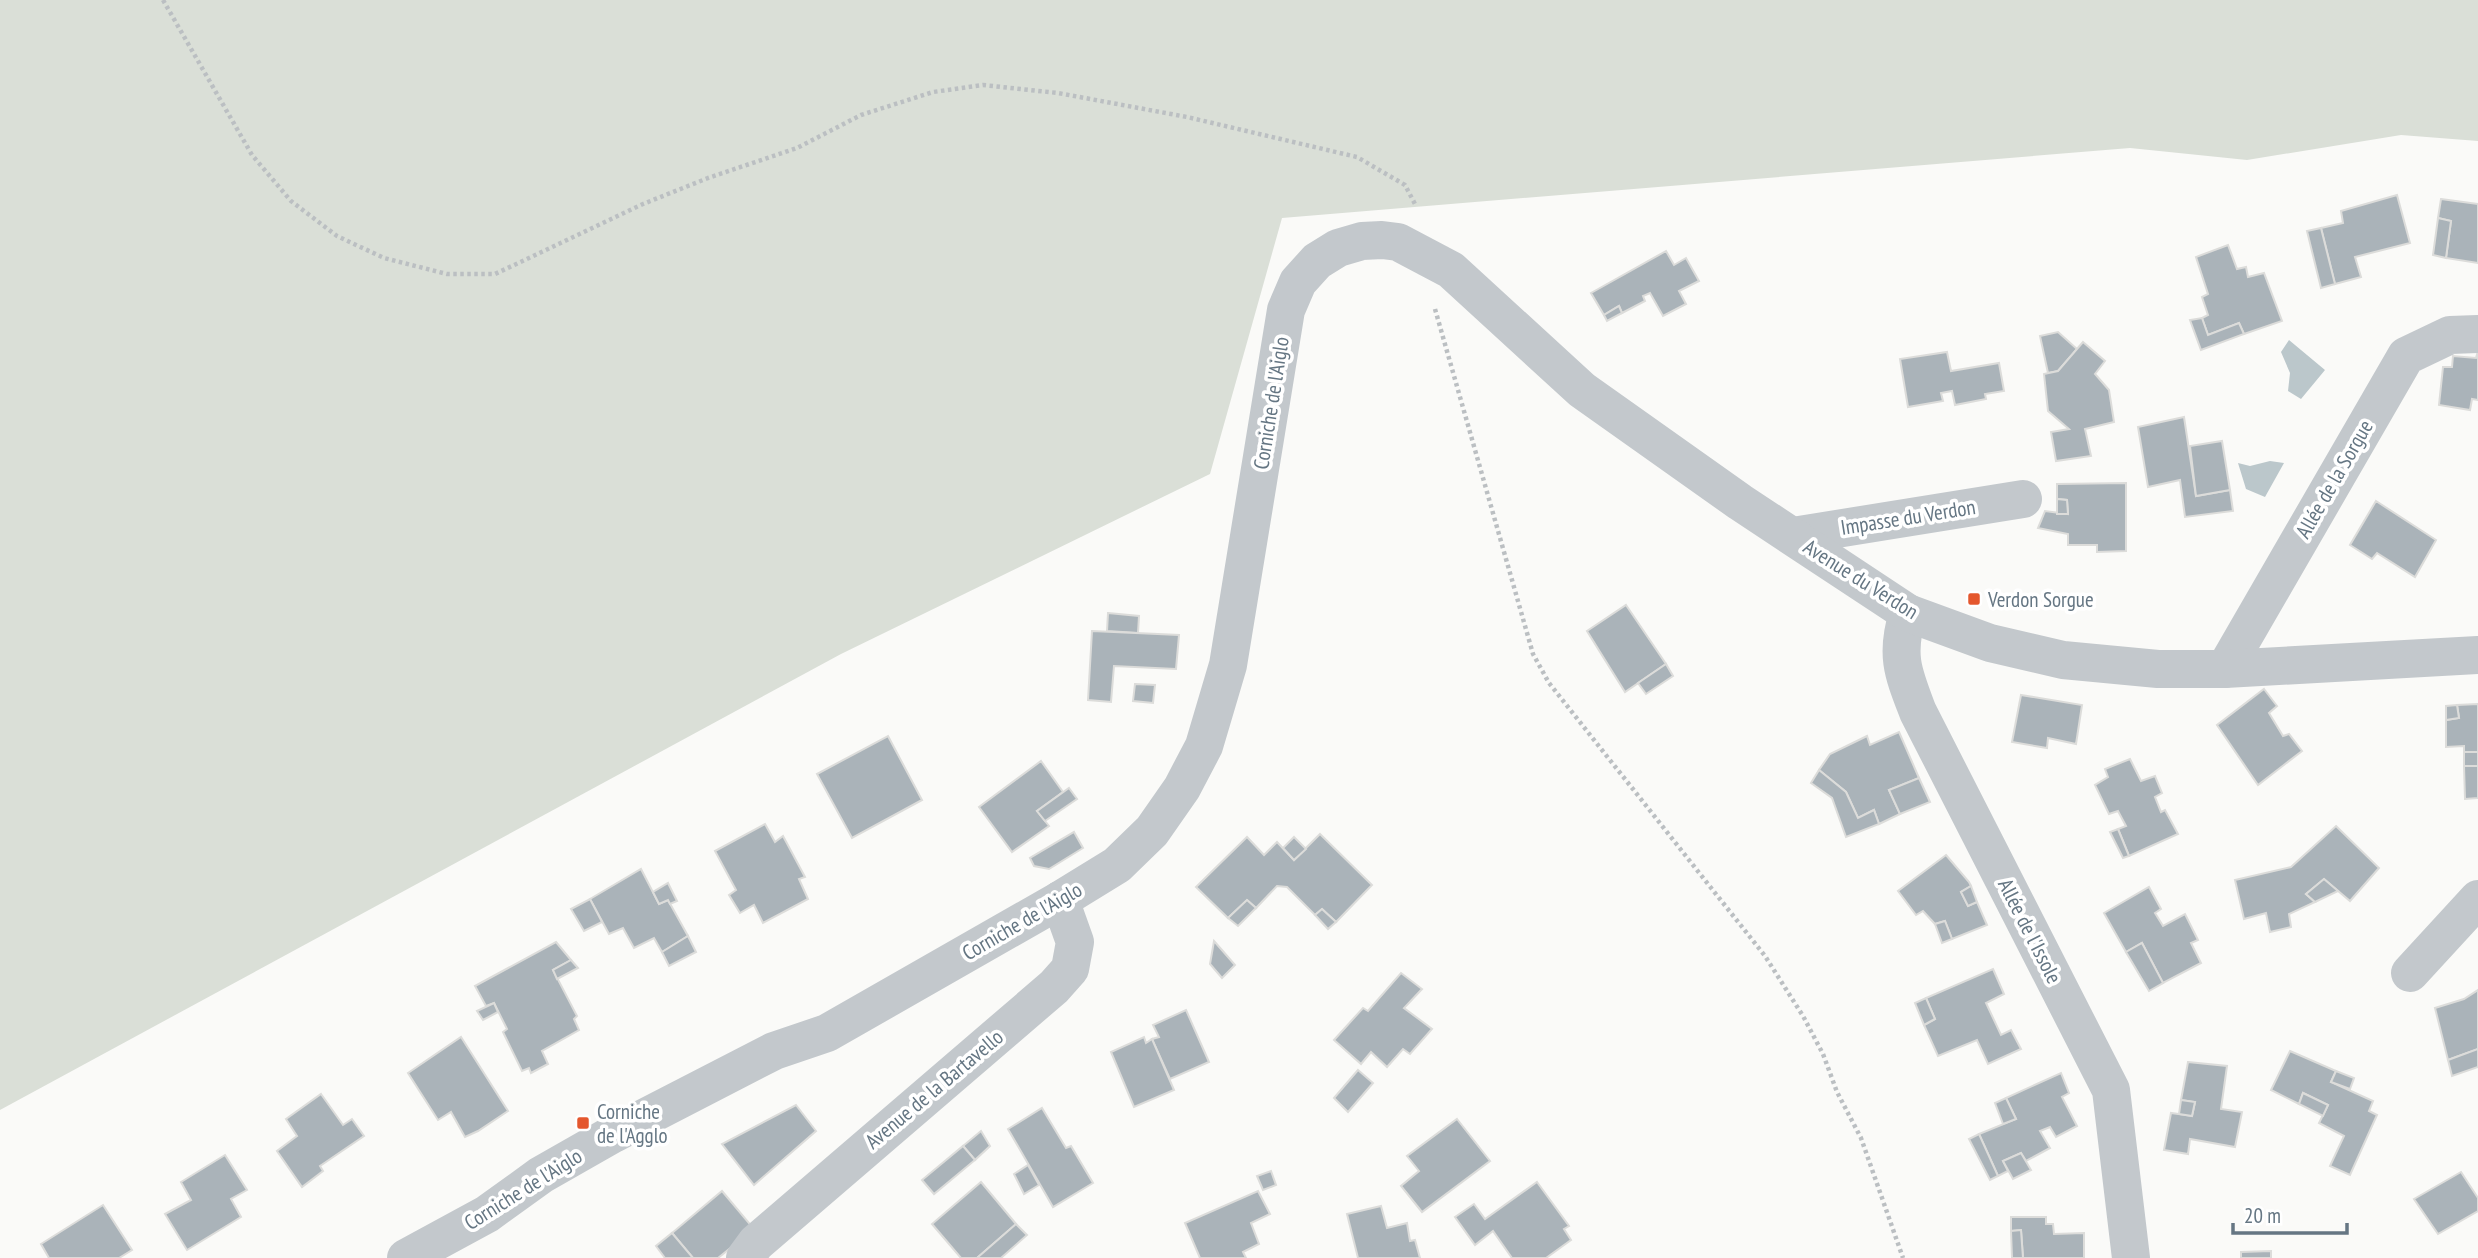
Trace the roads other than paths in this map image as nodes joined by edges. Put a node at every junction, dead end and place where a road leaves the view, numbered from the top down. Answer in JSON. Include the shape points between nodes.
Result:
{"nodes":[{"id":1,"x":1286,"y":310,"type":"joint"},
{"id":2,"x":2478,"y":334,"type":"edge"},
{"id":3,"x":2023,"y":499,"type":"dead end"},
{"id":4,"x":1793,"y":536,"type":"junction"},
{"id":5,"x":1908,"y":613,"type":"junction"},
{"id":6,"x":2478,"y":654,"type":"edge"},
{"id":7,"x":2225,"y":669,"type":"junction"},
{"id":8,"x":2478,"y":899,"type":"edge"},
{"id":9,"x":1060,"y":900,"type":"junction"},
{"id":10,"x":2410,"y":973,"type":"dead end"},
{"id":11,"x":406,"y":1258,"type":"edge"},
{"id":12,"x":745,"y":1258,"type":"edge"},
{"id":13,"x":2131,"y":1258,"type":"edge"}],
"edges":[{"from":1,"to":4,"type":"street","name":"Avenue du Verdon","via":[[1298,282],[1317,261],[1338,248],[1362,241],[1398,242],[1451,270],[1582,390]]},
{"from":1,"to":9,"type":"street","name":"Corniche de l'Aiglo","via":[[1228,665],[1204,746],[1152,831],[1117,865]]},
{"from":2,"to":7,"type":"street","name":"Allée de la Sorgue","via":[[2450,335],[2406,356]]},
{"from":3,"to":4,"type":"street","name":"Impasse du Verdon"},
{"from":4,"to":5,"type":"street","name":"Avenue du Verdon"},
{"from":5,"to":7,"type":"street","name":"Avenue du Verdon","via":[[1990,643],[2063,660],[2158,669]]},
{"from":5,"to":13,"type":"street","name":"Allée de l'Issole","via":[[1901,635],[1901,667],[1918,712],[2111,1090]]},
{"from":6,"to":7,"type":"street","name":"Avenue du Verdon"},
{"from":8,"to":10,"type":"street"},
{"from":9,"to":11,"type":"street","name":"Corniche de l'Aiglo","via":[[827,1033],[774,1051],[613,1134],[541,1175],[487,1214]]},
{"from":9,"to":12,"type":"street","name":"Avenue de la Bartavello","via":[[1075,942],[1070,969],[756,1243]]}]}
